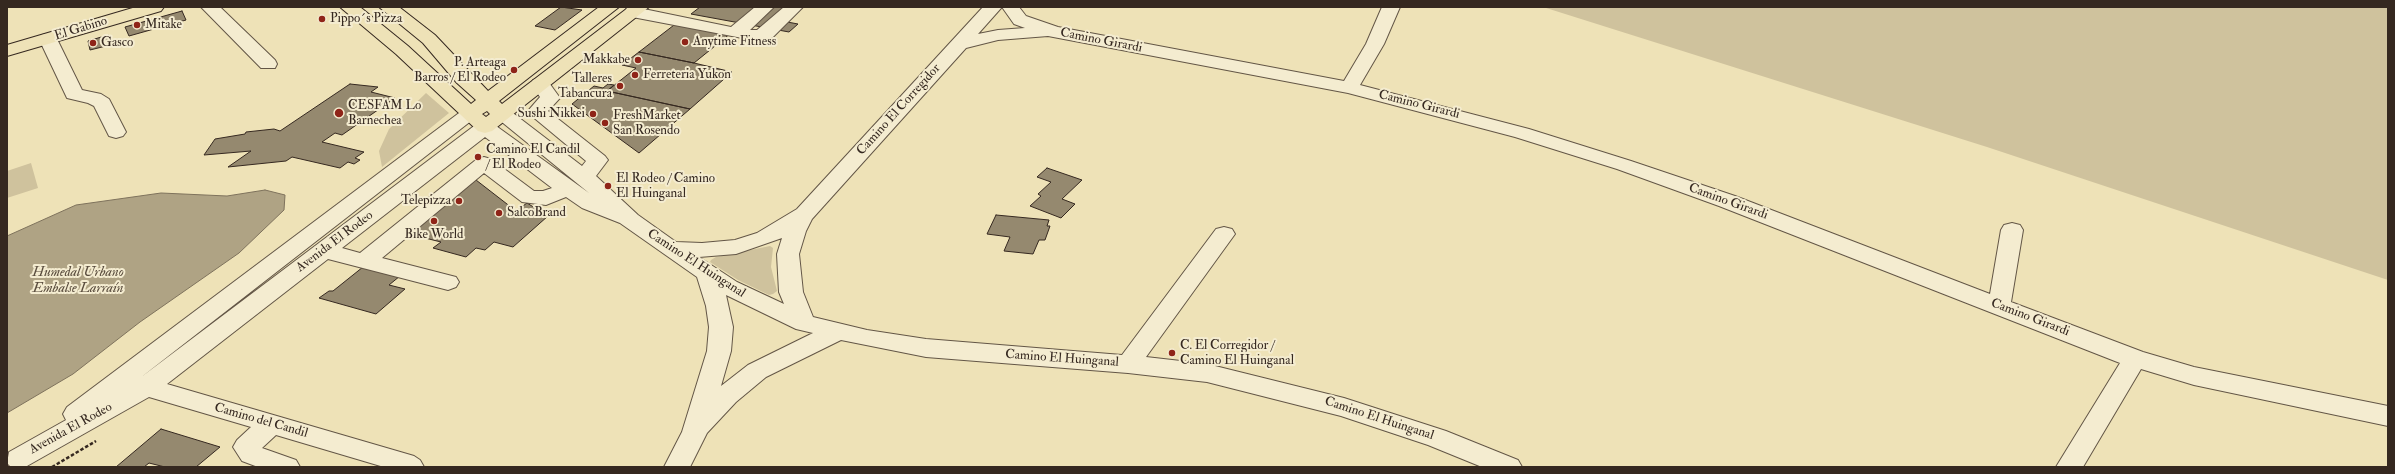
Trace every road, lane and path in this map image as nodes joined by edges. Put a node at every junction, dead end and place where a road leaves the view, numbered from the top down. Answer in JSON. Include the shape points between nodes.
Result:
{"nodes":[{"id":1,"x":154,"y":7,"type":"edge"},
{"id":2,"x":210,"y":7,"type":"edge"},
{"id":3,"x":348,"y":7,"type":"edge"},
{"id":4,"x":388,"y":7,"type":"edge"},
{"id":5,"x":765,"y":7,"type":"edge"},
{"id":6,"x":794,"y":7,"type":"edge"},
{"id":7,"x":993,"y":7,"type":"edge"},
{"id":8,"x":1010,"y":7,"type":"edge"},
{"id":9,"x":1391,"y":7,"type":"edge"},
{"id":10,"x":604,"y":8,"type":"edge"},
{"id":11,"x":636,"y":10,"type":"edge"},
{"id":12,"x":735,"y":32,"type":"junction"},
{"id":13,"x":1054,"y":32,"type":"junction"},
{"id":14,"x":48,"y":39,"type":"junction"},
{"id":15,"x":960,"y":44,"type":"junction"},
{"id":16,"x":8,"y":50,"type":"edge"},
{"id":17,"x":268,"y":64,"type":"dead end"},
{"id":18,"x":540,"y":84,"type":"junction"},
{"id":19,"x":1349,"y":88,"type":"junction"},
{"id":20,"x":480,"y":114,"type":"junction"},
{"id":21,"x":502,"y":114,"type":"junction"},
{"id":22,"x":561,"y":131,"type":"junction"},
{"id":23,"x":116,"y":132,"type":"dead end"},
{"id":24,"x":539,"y":142,"type":"junction"},
{"id":25,"x":576,"y":183,"type":"junction"},
{"id":26,"x":805,"y":214,"type":"junction"},
{"id":27,"x":2012,"y":230,"type":"dead end"},
{"id":28,"x":1224,"y":234,"type":"dead end"},
{"id":29,"x":754,"y":242,"type":"junction"},
{"id":30,"x":671,"y":249,"type":"junction"},
{"id":31,"x":324,"y":251,"type":"junction"},
{"id":32,"x":788,"y":254,"type":"junction"},
{"id":33,"x":364,"y":261,"type":"junction"},
{"id":34,"x":708,"y":275,"type":"junction"},
{"id":35,"x":448,"y":282,"type":"dead end"},
{"id":36,"x":1999,"y":306,"type":"junction"},
{"id":37,"x":804,"y":323,"type":"junction"},
{"id":38,"x":840,"y":331,"type":"junction"},
{"id":39,"x":719,"y":351,"type":"junction"},
{"id":40,"x":2135,"y":359,"type":"junction"},
{"id":41,"x":1128,"y":364,"type":"junction"},
{"id":42,"x":757,"y":371,"type":"junction"},
{"id":43,"x":146,"y":387,"type":"junction"},
{"id":44,"x":108,"y":389,"type":"junction"},
{"id":45,"x":2388,"y":416,"type":"edge"},
{"id":46,"x":271,"y":424,"type":"junction"},
{"id":47,"x":695,"y":432,"type":"junction"},
{"id":48,"x":11,"y":461,"type":"edge"},
{"id":49,"x":287,"y":467,"type":"edge"},
{"id":50,"x":411,"y":467,"type":"edge"},
{"id":51,"x":676,"y":467,"type":"edge"},
{"id":52,"x":1509,"y":467,"type":"edge"},
{"id":53,"x":2069,"y":467,"type":"edge"}],
"edges":[{"from":1,"to":14,"type":"main road","name":"El Gabino"},
{"from":2,"to":17,"type":"street"},
{"from":3,"to":20,"type":"main road"},
{"from":4,"to":20,"type":"main road","via":[[429,39]]},
{"from":5,"to":12,"type":"street"},
{"from":6,"to":12,"type":"street","via":[[766,33],[758,36]]},
{"from":7,"to":15,"type":"street","name":"Camino El Corregidor"},
{"from":8,"to":13,"type":"street","name":"Camino Girardi","via":[[1020,20]]},
{"from":9,"to":19,"type":"street","via":[[1375,44]]},
{"from":10,"to":20,"type":"main road","name":"Avenida El Rodeo"},
{"from":11,"to":12,"type":"street"},
{"from":11,"to":18,"type":"main road","name":"Avenida El Rodeo"},
{"from":13,"to":15,"type":"street","name":"Camino Girardi","via":[[1005,34]]},
{"from":13,"to":19,"type":"street","name":"Camino Girardi"},
{"from":14,"to":16,"type":"main road","name":"El Gabino"},
{"from":14,"to":23,"type":"street","via":[[74,94],[94,98],[102,103]]},
{"from":15,"to":26,"type":"street","name":"Camino El Corregidor"},
{"from":18,"to":21,"type":"main road","name":"Avenida El Rodeo"},
{"from":18,"to":22,"type":"street","via":[[550,98],[537,112]]},
{"from":19,"to":36,"type":"street","name":"Camino Girardi","via":[[1472,119],[1624,165],[1727,201]]},
{"from":20,"to":21,"type":"main road","name":"Avenida El Rodeo"},
{"from":20,"to":25,"type":"street","name":"Camino El Huinganal"},
{"from":20,"to":31,"type":"street","name":"Avenida El Rodeo"},
{"from":20,"to":44,"type":"street","name":"Avenida El Rodeo"},
{"from":21,"to":24,"type":"street","name":"Camino El Huinganal"},
{"from":22,"to":24,"type":"street"},
{"from":22,"to":25,"type":"street","via":[[598,160]]},
{"from":24,"to":25,"type":"street","name":"Camino El Huinganal"},
{"from":25,"to":30,"type":"street","name":"Camino El Huinganal"},
{"from":25,"to":33,"type":"street","via":[[546,198],[529,196],[484,163]]},
{"from":26,"to":29,"type":"street","name":"Camino El Corregidor","via":[[782,229]]},
{"from":26,"to":32,"type":"street","name":"Camino El Corregidor","via":[[795,231]]},
{"from":27,"to":36,"type":"street"},
{"from":28,"to":41,"type":"street"},
{"from":29,"to":30,"type":"street","name":"Camino El Corregidor","via":[[714,249]]},
{"from":29,"to":32,"type":"street","via":[[775,241],[784,246]]},
{"from":30,"to":34,"type":"street","name":"Camino El Huinganal"},
{"from":31,"to":33,"type":"street"},
{"from":31,"to":43,"type":"street","name":"Avenida El Rodeo"},
{"from":32,"to":37,"type":"street","name":"Camino El Corregidor","via":[[791,292]]},
{"from":33,"to":35,"type":"street"},
{"from":34,"to":37,"type":"street","name":"Camino El Huinganal"},
{"from":34,"to":39,"type":"street","via":[[718,306],[721,327]]},
{"from":36,"to":40,"type":"street","name":"Camino Girardi"},
{"from":37,"to":38,"type":"street","name":"Camino El Huinganal"},
{"from":38,"to":41,"type":"street","name":"Camino El Huinganal","via":[[926,348]]},
{"from":38,"to":42,"type":"street"},
{"from":39,"to":42,"type":"street","via":[[730,369],[743,373]]},
{"from":39,"to":47,"type":"street"},
{"from":40,"to":45,"type":"street","name":"Camino Girardi","via":[[2194,376]]},
{"from":40,"to":53,"type":"street"},
{"from":41,"to":52,"type":"street","name":"Camino El Huinganal","via":[[1207,373],[1298,394],[1397,424]]},
{"from":42,"to":47,"type":"street","via":[[728,395]]},
{"from":43,"to":44,"type":"street","name":"Camino del Candil"},
{"from":43,"to":46,"type":"street","name":"Camino del Candil"},
{"from":43,"to":48,"type":"street","name":"Avenida El Rodeo"},
{"from":44,"to":48,"type":"street","name":"Avenida El Rodeo"},
{"from":46,"to":49,"type":"street","via":[[246,447],[251,454]]},
{"from":46,"to":50,"type":"street","name":"Camino del Candil"},
{"from":47,"to":51,"type":"street"}]}
